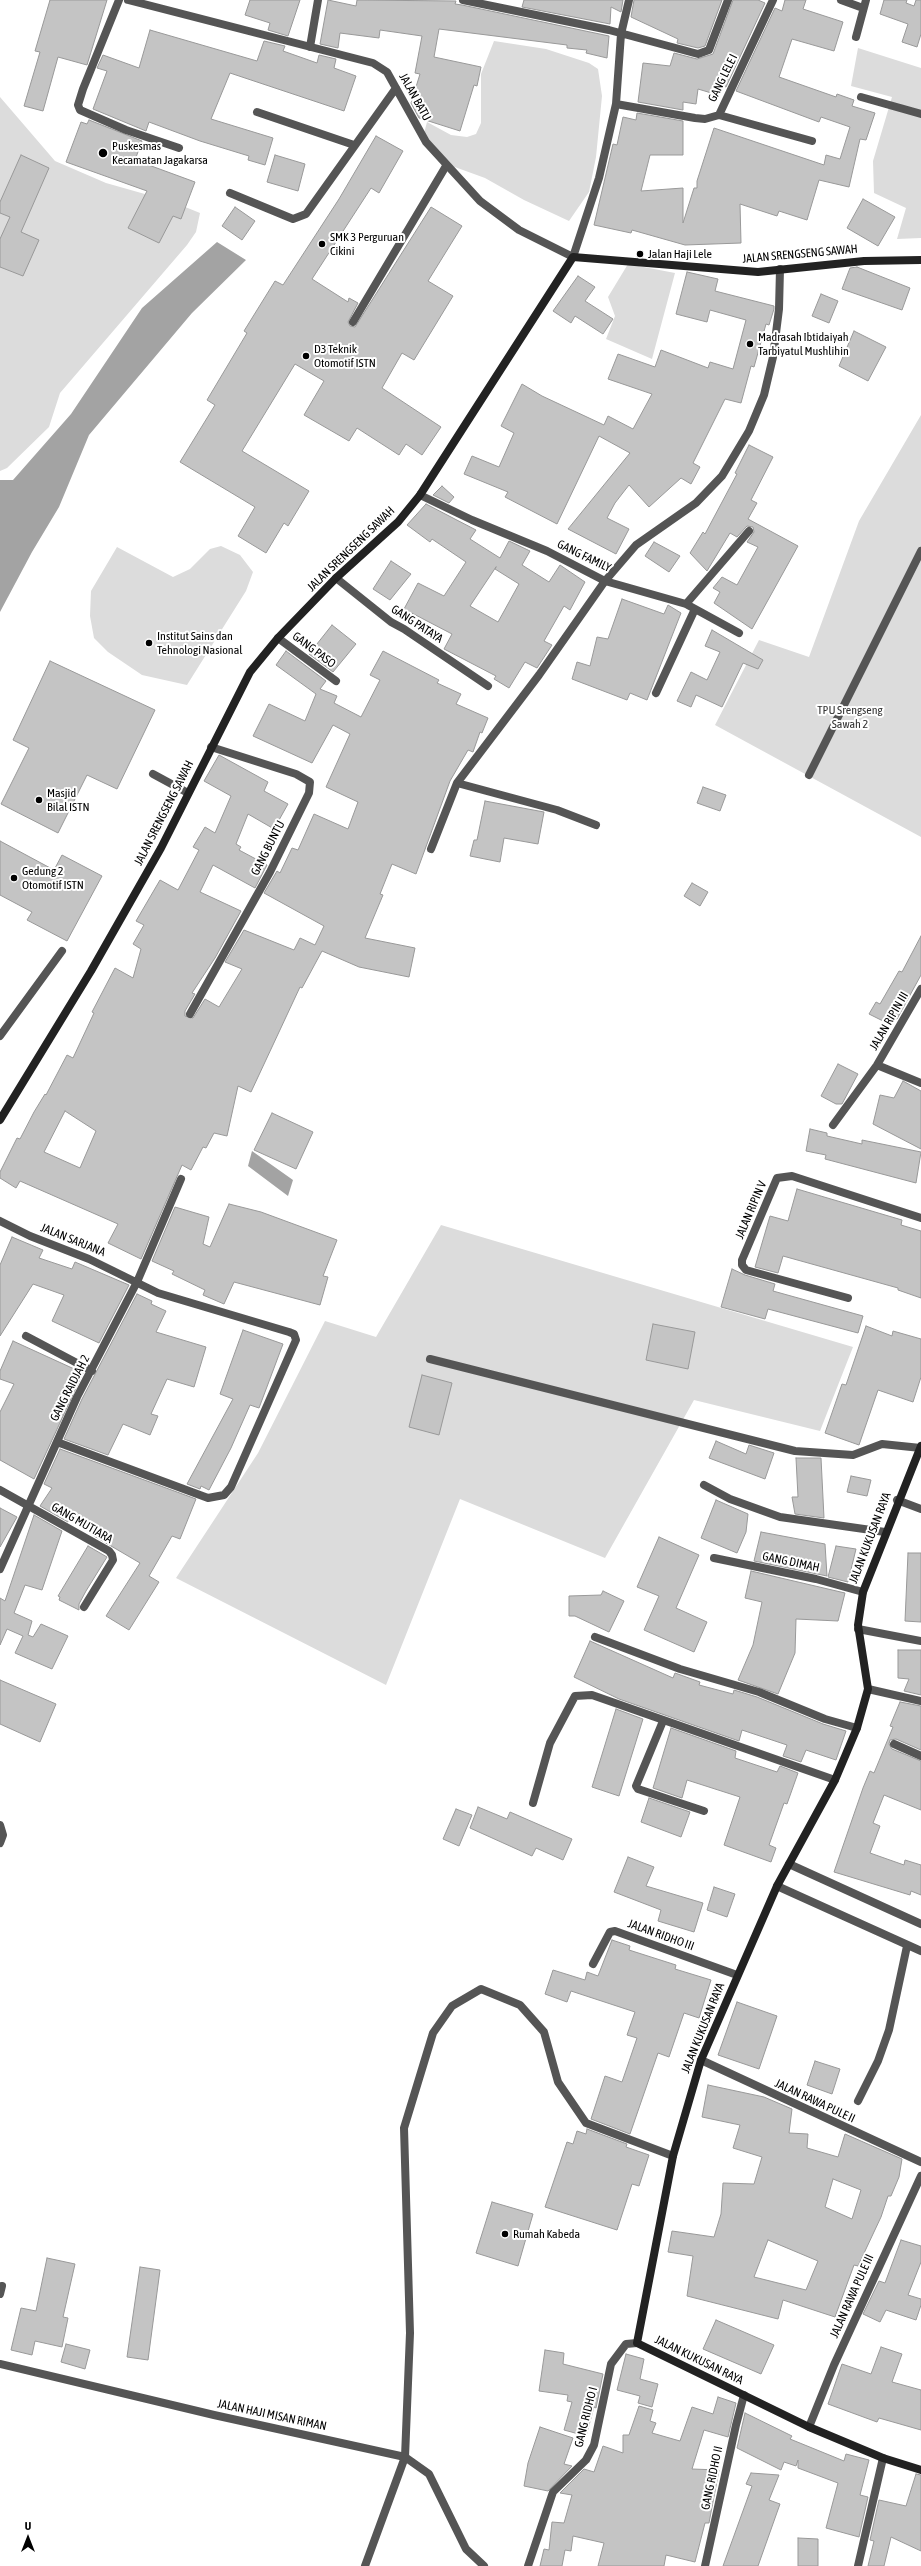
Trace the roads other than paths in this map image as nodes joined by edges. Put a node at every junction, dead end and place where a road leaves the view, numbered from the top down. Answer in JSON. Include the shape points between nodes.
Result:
{"nodes":[{"id":1,"x":119,"y":0,"type":"edge"},
{"id":2,"x":128,"y":0,"type":"edge"},
{"id":3,"x":318,"y":0,"type":"edge"},
{"id":4,"x":463,"y":0,"type":"edge"},
{"id":5,"x":629,"y":0,"type":"edge"},
{"id":6,"x":728,"y":0,"type":"edge"},
{"id":7,"x":773,"y":0,"type":"edge"},
{"id":8,"x":841,"y":0,"type":"edge"},
{"id":9,"x":865,"y":4,"type":"edge"},
{"id":10,"x":621,"y":34,"type":"junction"},
{"id":11,"x":856,"y":37,"type":"dead end"},
{"id":12,"x":310,"y":47,"type":"junction"},
{"id":13,"x":396,"y":88,"type":"junction"},
{"id":14,"x":861,"y":97,"type":"dead end"},
{"id":15,"x":616,"y":104,"type":"junction"},
{"id":16,"x":257,"y":112,"type":"dead end"},
{"id":17,"x":921,"y":114,"type":"edge"},
{"id":18,"x":718,"y":115,"type":"junction"},
{"id":19,"x":812,"y":141,"type":"dead end"},
{"id":20,"x":354,"y":145,"type":"junction"},
{"id":21,"x":179,"y":148,"type":"dead end"},
{"id":22,"x":446,"y":166,"type":"junction"},
{"id":23,"x":230,"y":193,"type":"dead end"},
{"id":24,"x":573,"y":257,"type":"junction"},
{"id":25,"x":921,"y":260,"type":"edge"},
{"id":26,"x":780,"y":269,"type":"junction"},
{"id":27,"x":353,"y":322,"type":"dead end"},
{"id":28,"x":420,"y":495,"type":"junction"},
{"id":29,"x":749,"y":531,"type":"dead end"},
{"id":30,"x":921,"y":551,"type":"edge"},
{"id":31,"x":336,"y":578,"type":"junction"},
{"id":32,"x":605,"y":581,"type":"junction"},
{"id":33,"x":686,"y":604,"type":"junction"},
{"id":34,"x":695,"y":609,"type":"junction"},
{"id":35,"x":739,"y":633,"type":"dead end"},
{"id":36,"x":278,"y":638,"type":"junction"},
{"id":37,"x":336,"y":681,"type":"dead end"},
{"id":38,"x":488,"y":686,"type":"dead end"},
{"id":39,"x":656,"y":693,"type":"dead end"},
{"id":40,"x":211,"y":747,"type":"junction"},
{"id":41,"x":153,"y":774,"type":"dead end"},
{"id":42,"x":809,"y":775,"type":"dead end"},
{"id":43,"x":457,"y":783,"type":"junction"},
{"id":44,"x":188,"y":792,"type":"junction"},
{"id":45,"x":596,"y":825,"type":"dead end"},
{"id":46,"x":431,"y":849,"type":"dead end"},
{"id":47,"x":62,"y":951,"type":"dead end"},
{"id":48,"x":921,"y":989,"type":"edge"},
{"id":49,"x":190,"y":1014,"type":"dead end"},
{"id":50,"x":0,"y":1036,"type":"edge"},
{"id":51,"x":877,"y":1065,"type":"junction"},
{"id":52,"x":921,"y":1083,"type":"edge"},
{"id":53,"x":0,"y":1120,"type":"edge"},
{"id":54,"x":833,"y":1125,"type":"dead end"},
{"id":55,"x":181,"y":1179,"type":"dead end"},
{"id":56,"x":921,"y":1218,"type":"edge"},
{"id":57,"x":0,"y":1221,"type":"edge"},
{"id":58,"x":137,"y":1282,"type":"junction"},
{"id":59,"x":848,"y":1298,"type":"dead end"},
{"id":60,"x":26,"y":1336,"type":"dead end"},
{"id":61,"x":430,"y":1358,"type":"dead end"},
{"id":62,"x":92,"y":1371,"type":"junction"},
{"id":63,"x":57,"y":1442,"type":"junction"},
{"id":64,"x":921,"y":1447,"type":"edge"},
{"id":65,"x":704,"y":1485,"type":"dead end"},
{"id":66,"x":0,"y":1490,"type":"edge"},
{"id":67,"x":897,"y":1500,"type":"junction"},
{"id":68,"x":29,"y":1506,"type":"junction"},
{"id":69,"x":921,"y":1509,"type":"edge"},
{"id":70,"x":885,"y":1532,"type":"junction"},
{"id":71,"x":714,"y":1558,"type":"dead end"},
{"id":72,"x":0,"y":1569,"type":"edge"},
{"id":73,"x":862,"y":1592,"type":"junction"},
{"id":74,"x":84,"y":1607,"type":"dead end"},
{"id":75,"x":858,"y":1629,"type":"junction"},
{"id":76,"x":595,"y":1637,"type":"dead end"},
{"id":77,"x":921,"y":1641,"type":"edge"},
{"id":78,"x":868,"y":1689,"type":"junction"},
{"id":79,"x":921,"y":1701,"type":"edge"},
{"id":80,"x":663,"y":1721,"type":"junction"},
{"id":81,"x":857,"y":1728,"type":"junction"},
{"id":82,"x":894,"y":1744,"type":"dead end"},
{"id":83,"x":921,"y":1756,"type":"edge"},
{"id":84,"x":835,"y":1780,"type":"junction"},
{"id":85,"x":533,"y":1803,"type":"dead end"},
{"id":86,"x":704,"y":1811,"type":"dead end"},
{"id":87,"x":0,"y":1825,"type":"edge"},
{"id":88,"x":0,"y":1843,"type":"edge"},
{"id":89,"x":789,"y":1864,"type":"junction"},
{"id":90,"x":777,"y":1886,"type":"junction"},
{"id":91,"x":921,"y":1924,"type":"edge"},
{"id":92,"x":907,"y":1946,"type":"junction"},
{"id":93,"x":921,"y":1951,"type":"edge"},
{"id":94,"x":593,"y":1964,"type":"dead end"},
{"id":95,"x":737,"y":1975,"type":"junction"},
{"id":96,"x":701,"y":2060,"type":"junction"},
{"id":97,"x":858,"y":2101,"type":"dead end"},
{"id":98,"x":673,"y":2156,"type":"junction"},
{"id":99,"x":921,"y":2162,"type":"edge"},
{"id":100,"x":921,"y":2176,"type":"edge"},
{"id":101,"x":637,"y":2343,"type":"junction"},
{"id":102,"x":0,"y":2364,"type":"edge"},
{"id":103,"x":744,"y":2395,"type":"junction"},
{"id":104,"x":809,"y":2427,"type":"junction"},
{"id":105,"x":405,"y":2457,"type":"junction"},
{"id":106,"x":883,"y":2458,"type":"junction"},
{"id":107,"x":921,"y":2470,"type":"edge"},
{"id":108,"x":365,"y":2566,"type":"edge"},
{"id":109,"x":484,"y":2566,"type":"edge"},
{"id":110,"x":528,"y":2566,"type":"edge"},
{"id":111,"x":705,"y":2566,"type":"edge"},
{"id":112,"x":858,"y":2566,"type":"edge"}],
"edges":[{"from":1,"to":21,"type":"street","via":[[83,89],[78,105],[80,110],[126,130]]},
{"from":2,"to":12,"type":"street","name":"JALAN BATU"},
{"from":3,"to":12,"type":"street"},
{"from":4,"to":10,"type":"street"},
{"from":5,"to":10,"type":"street"},
{"from":6,"to":10,"type":"street","via":[[712,44],[704,53],[698,54]]},
{"from":7,"to":18,"type":"street","name":"GANG LELE I"},
{"from":8,"to":9,"type":"street"},
{"from":9,"to":11,"type":"street"},
{"from":10,"to":15,"type":"street"},
{"from":12,"to":13,"type":"street","name":"JALAN BATU","via":[[373,63],[387,72]]},
{"from":13,"to":20,"type":"street"},
{"from":13,"to":22,"type":"street","name":"JALAN BATU","via":[[426,142]]},
{"from":14,"to":17,"type":"street"},
{"from":15,"to":18,"type":"street","name":"GANG LELE I","via":[[695,118],[713,118]]},
{"from":15,"to":24,"type":"street","via":[[599,178]]},
{"from":16,"to":20,"type":"street"},
{"from":18,"to":19,"type":"street"},
{"from":20,"to":23,"type":"street","via":[[306,214],[293,219]]},
{"from":22,"to":24,"type":"street","name":"JALAN BATU","via":[[480,201],[519,230]]},
{"from":22,"to":27,"type":"street"},
{"from":24,"to":26,"type":"street","name":"JALAN SRENGSENG SAWAH","via":[[714,270],[758,272]]},
{"from":24,"to":28,"type":"street","name":"JALAN SRENGSENG SAWAH"},
{"from":25,"to":26,"type":"street","name":"JALAN SRENGSENG SAWAH","via":[[864,261]]},
{"from":26,"to":32,"type":"street","via":[[779,309],[773,357],[764,395],[749,431],[716,481],[696,503],[636,546]]},
{"from":28,"to":31,"type":"street","name":"JALAN SRENGSENG SAWAH","via":[[398,522]]},
{"from":28,"to":32,"type":"street","name":"GANG FAMILY","via":[[547,551]]},
{"from":29,"to":33,"type":"street"},
{"from":30,"to":42,"type":"street"},
{"from":31,"to":36,"type":"street","name":"JALAN SRENGSENG SAWAH"},
{"from":31,"to":38,"type":"street","name":"GANG PATAYA","via":[[391,622]]},
{"from":32,"to":33,"type":"street","name":"GANG FAMILY"},
{"from":32,"to":43,"type":"street","via":[[539,675]]},
{"from":33,"to":34,"type":"street","name":"GANG FAMILY"},
{"from":34,"to":35,"type":"street","name":"GANG FAMILY"},
{"from":34,"to":39,"type":"street"},
{"from":36,"to":37,"type":"street","name":"GANG PASO"},
{"from":36,"to":40,"type":"street","name":"JALAN SRENGSENG SAWAH","via":[[250,672]]},
{"from":40,"to":44,"type":"street","name":"JALAN SRENGSENG SAWAH"},
{"from":40,"to":49,"type":"street","name":"GANG BUNTU","via":[[296,774],[310,782],[309,792],[270,872]]},
{"from":41,"to":44,"type":"street"},
{"from":43,"to":45,"type":"street","via":[[557,810]]},
{"from":43,"to":46,"type":"street"},
{"from":44,"to":53,"type":"street","name":"JALAN SRENGSENG SAWAH","via":[[161,848],[91,971]]},
{"from":47,"to":50,"type":"street"},
{"from":48,"to":51,"type":"street","name":"JALAN RIPIN III"},
{"from":51,"to":52,"type":"street"},
{"from":51,"to":54,"type":"street","name":"JALAN RIPIN III"},
{"from":55,"to":58,"type":"street","name":"GANG RAIDJAH 2"},
{"from":56,"to":59,"type":"street","name":"JALAN RIPIN V","via":[[792,1176],[777,1178],[742,1265],[746,1270]]},
{"from":57,"to":58,"type":"street","name":"JALAN SARJANA"},
{"from":58,"to":62,"type":"street","name":"GANG RAIDJAH 2"},
{"from":58,"to":63,"type":"street","name":"JALAN SARJANA","via":[[158,1292],[294,1334],[296,1340],[231,1487],[224,1495],[208,1498]]},
{"from":60,"to":62,"type":"street"},
{"from":61,"to":64,"type":"street","via":[[795,1451],[853,1455],[882,1444]]},
{"from":62,"to":63,"type":"street","name":"GANG RAIDJAH 2"},
{"from":63,"to":68,"type":"street","name":"GANG RAIDJAH 2"},
{"from":64,"to":67,"type":"street","name":"JALAN KUKUSAN RAYA"},
{"from":65,"to":70,"type":"street","via":[[730,1499],[780,1517]]},
{"from":66,"to":68,"type":"street","name":"GANG MUTIARA"},
{"from":67,"to":69,"type":"street"},
{"from":67,"to":70,"type":"street","name":"JALAN KUKUSAN RAYA"},
{"from":68,"to":72,"type":"street","name":"GANG RAIDJAH 2"},
{"from":68,"to":74,"type":"street","name":"GANG MUTIARA","via":[[112,1555],[113,1560]]},
{"from":70,"to":73,"type":"street","name":"JALAN KUKUSAN RAYA"},
{"from":71,"to":73,"type":"street","name":"GANG DIMAH","via":[[816,1579]]},
{"from":73,"to":75,"type":"street","name":"JALAN KUKUSAN RAYA"},
{"from":75,"to":77,"type":"street"},
{"from":75,"to":78,"type":"street","name":"JALAN KUKUSAN RAYA"},
{"from":76,"to":81,"type":"street","via":[[680,1669],[759,1692],[825,1719]]},
{"from":78,"to":79,"type":"street"},
{"from":78,"to":81,"type":"street","name":"JALAN KUKUSAN RAYA"},
{"from":80,"to":84,"type":"street"},
{"from":80,"to":85,"type":"street","via":[[592,1695],[576,1696],[550,1743]]},
{"from":80,"to":86,"type":"street","via":[[636,1786],[638,1789]]},
{"from":81,"to":84,"type":"street","name":"JALAN KUKUSAN RAYA"},
{"from":82,"to":83,"type":"street"},
{"from":84,"to":89,"type":"street","name":"JALAN KUKUSAN RAYA"},
{"from":87,"to":88,"type":"street","via":[[3,1835]]},
{"from":89,"to":90,"type":"street","name":"JALAN KUKUSAN RAYA"},
{"from":89,"to":91,"type":"street"},
{"from":90,"to":92,"type":"street"},
{"from":90,"to":95,"type":"street","name":"JALAN KUKUSAN RAYA"},
{"from":92,"to":93,"type":"street"},
{"from":92,"to":97,"type":"street","via":[[889,2030],[878,2061]]},
{"from":94,"to":95,"type":"street","name":"JALAN RIDHO III","via":[[610,1932],[615,1931]]},
{"from":95,"to":96,"type":"street","name":"JALAN KUKUSAN RAYA"},
{"from":96,"to":98,"type":"street","name":"JALAN KUKUSAN RAYA"},
{"from":96,"to":99,"type":"street","name":"JALAN RAWA PULE II"},
{"from":98,"to":101,"type":"street","name":"JALAN KUKUSAN RAYA"},
{"from":98,"to":105,"type":"street","via":[[586,2123],[558,2082],[544,2032],[520,2005],[482,1989],[452,2006],[433,2033],[404,2128],[410,2333]]},
{"from":100,"to":104,"type":"street","name":"JALAN RAWA PULE III","via":[[834,2365]]},
{"from":101,"to":103,"type":"street","name":"JALAN KUKUSAN RAYA"},
{"from":101,"to":110,"type":"street","name":"GANG RIDHO I","via":[[626,2344],[611,2364],[594,2445],[586,2460],[554,2492]]},
{"from":102,"to":105,"type":"street","name":"JALAN HAJI MISAN RIMAN"},
{"from":103,"to":104,"type":"street","name":"JALAN KUKUSAN RAYA"},
{"from":103,"to":111,"type":"street","name":"GANG RIDHO II"},
{"from":104,"to":106,"type":"street","name":"JALAN KUKUSAN RAYA"},
{"from":105,"to":108,"type":"street"},
{"from":105,"to":109,"type":"street","name":"JALAN HAJI MISAN RIMAN","via":[[429,2474],[466,2549]]},
{"from":106,"to":107,"type":"street","name":"JALAN KUKUSAN RAYA"},
{"from":106,"to":112,"type":"street"}]}
